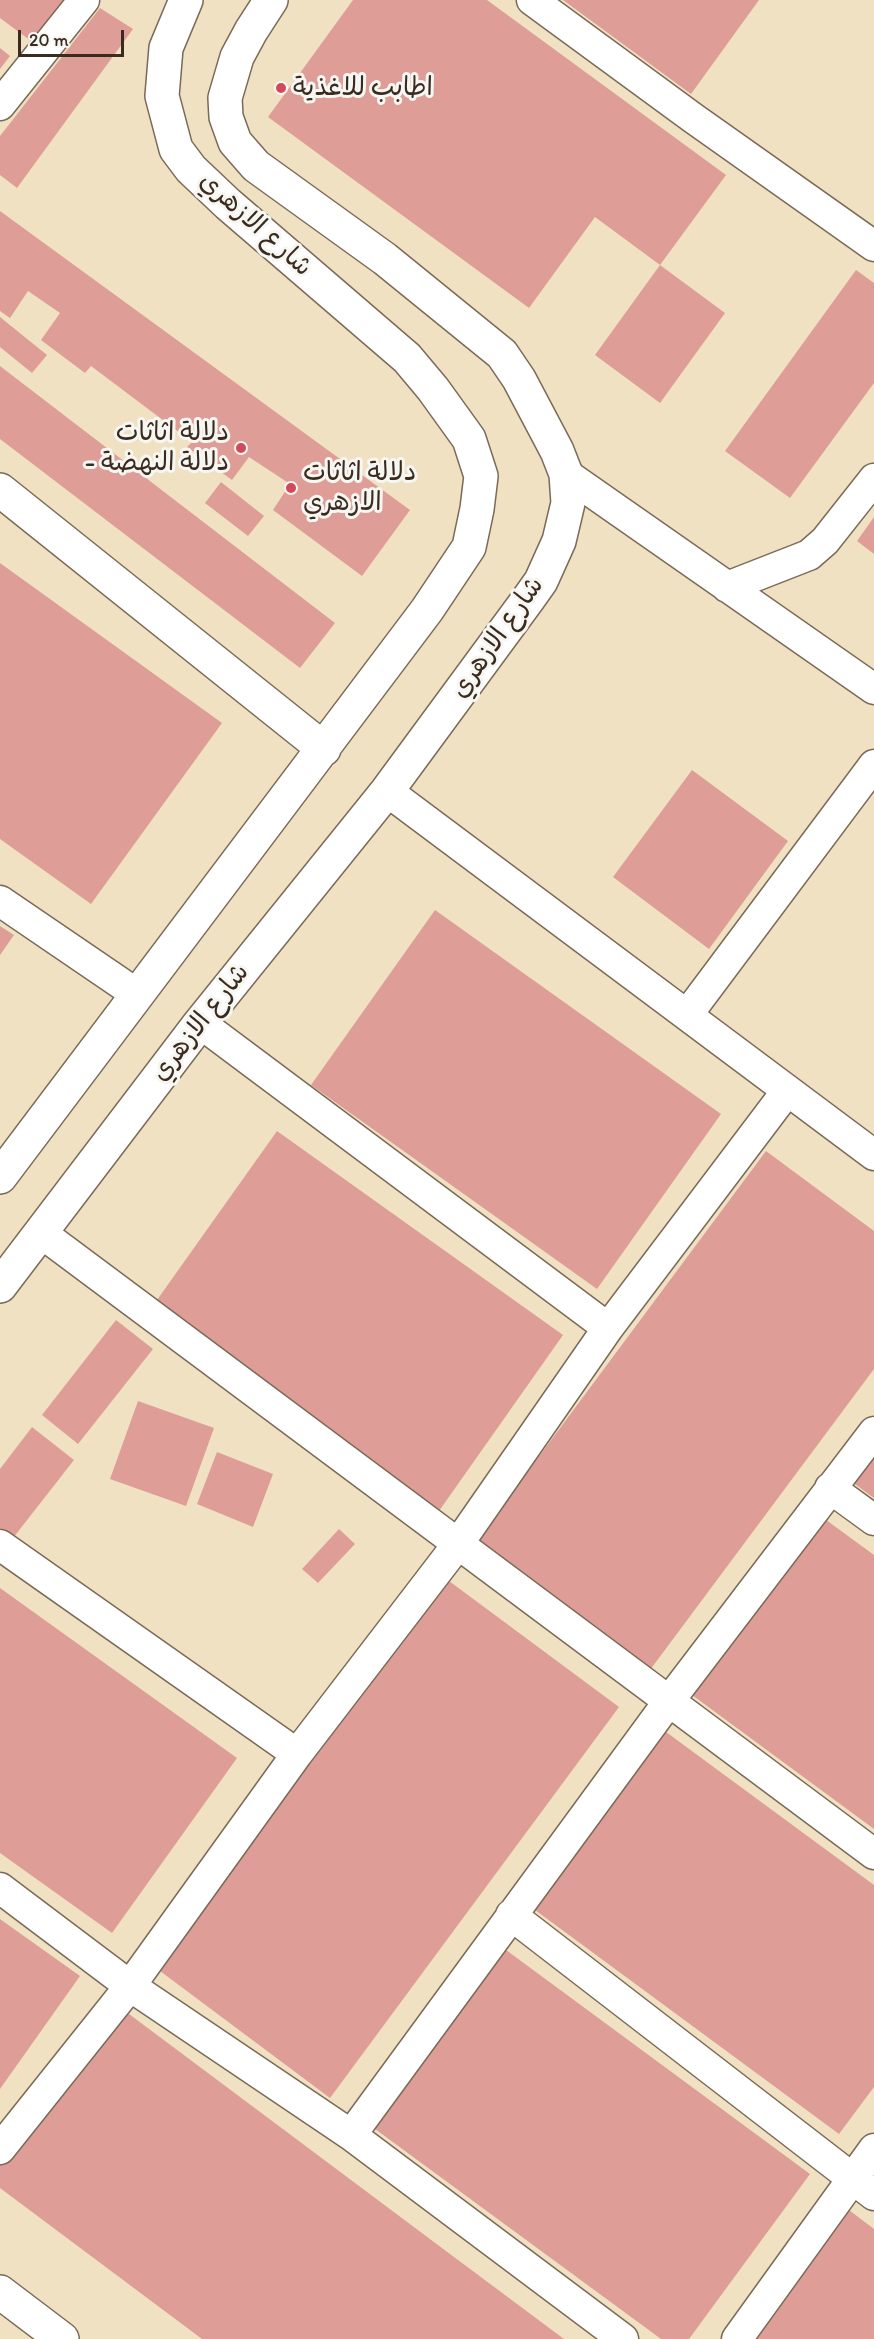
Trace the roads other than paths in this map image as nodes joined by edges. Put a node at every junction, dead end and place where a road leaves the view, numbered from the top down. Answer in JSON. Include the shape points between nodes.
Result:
{"nodes":[{"id":1,"x":84,"y":0,"type":"edge"},
{"id":2,"x":186,"y":0,"type":"edge"},
{"id":3,"x":272,"y":0,"type":"edge"},
{"id":4,"x":532,"y":0,"type":"edge"},
{"id":5,"x":0,"y":105,"type":"edge"},
{"id":6,"x":874,"y":246,"type":"edge"},
{"id":7,"x":566,"y":474,"type":"junction"},
{"id":8,"x":874,"y":478,"type":"edge"},
{"id":9,"x":0,"y":490,"type":"edge"},
{"id":10,"x":727,"y":587,"type":"junction"},
{"id":11,"x":874,"y":689,"type":"edge"},
{"id":12,"x":324,"y":749,"type":"junction"},
{"id":13,"x":874,"y":765,"type":"edge"},
{"id":14,"x":387,"y":791,"type":"junction"},
{"id":15,"x":0,"y":901,"type":"edge"},
{"id":16,"x":138,"y":995,"type":"junction"},
{"id":17,"x":687,"y":1015,"type":"junction"},
{"id":18,"x":200,"y":1023,"type":"junction"},
{"id":19,"x":787,"y":1091,"type":"junction"},
{"id":20,"x":874,"y":1155,"type":"edge"},
{"id":21,"x":0,"y":1177,"type":"edge"},
{"id":22,"x":40,"y":1232,"type":"junction"},
{"id":23,"x":0,"y":1286,"type":"edge"},
{"id":24,"x":608,"y":1328,"type":"junction"},
{"id":25,"x":874,"y":1432,"type":"edge"},
{"id":26,"x":830,"y":1488,"type":"junction"},
{"id":27,"x":874,"y":1520,"type":"edge"},
{"id":28,"x":458,"y":1544,"type":"junction"},
{"id":29,"x":0,"y":1545,"type":"edge"},
{"id":30,"x":669,"y":1701,"type":"junction"},
{"id":31,"x":297,"y":1754,"type":"junction"},
{"id":32,"x":874,"y":1854,"type":"edge"},
{"id":33,"x":0,"y":1888,"type":"edge"},
{"id":34,"x":511,"y":1914,"type":"junction"},
{"id":35,"x":130,"y":1986,"type":"junction"},
{"id":36,"x":351,"y":2135,"type":"junction"},
{"id":37,"x":0,"y":2149,"type":"edge"},
{"id":38,"x":874,"y":2149,"type":"edge"},
{"id":39,"x":863,"y":2187,"type":"edge"},
{"id":40,"x":0,"y":2292,"type":"edge"},
{"id":41,"x":60,"y":2338,"type":"edge"},
{"id":42,"x":623,"y":2339,"type":"edge"},
{"id":43,"x":737,"y":2339,"type":"edge"}],
"edges":[{"from":1,"to":5,"type":"street"},
{"from":2,"to":12,"type":"street","name":"شارع الازهري","via":[[166,48],[162,96],[176,149],[228,204],[407,358],[460,424],[481,476],[470,547]]},
{"from":3,"to":7,"type":"street","name":"شارع الازهري","via":[[237,57],[225,98],[226,117],[235,142],[256,166],[385,260],[502,354],[519,379]]},
{"from":4,"to":6,"type":"street"},
{"from":7,"to":10,"type":"street"},
{"from":7,"to":14,"type":"street","name":"شارع الازهري","via":[[568,503],[559,541],[541,581]]},
{"from":8,"to":10,"type":"street","via":[[825,541],[809,555]]},
{"from":9,"to":12,"type":"street"},
{"from":10,"to":11,"type":"street"},
{"from":12,"to":16,"type":"street","name":"شارع الازهري"},
{"from":13,"to":17,"type":"street"},
{"from":14,"to":17,"type":"street"},
{"from":14,"to":18,"type":"street","name":"شارع الازهري"},
{"from":15,"to":16,"type":"street"},
{"from":16,"to":21,"type":"street","name":"شارع الازهري"},
{"from":17,"to":19,"type":"street"},
{"from":18,"to":22,"type":"street","name":"شارع الازهري"},
{"from":18,"to":24,"type":"street"},
{"from":19,"to":20,"type":"street"},
{"from":19,"to":24,"type":"street"},
{"from":22,"to":23,"type":"street","name":"شارع الازهري"},
{"from":22,"to":28,"type":"street"},
{"from":24,"to":28,"type":"street"},
{"from":25,"to":26,"type":"street"},
{"from":26,"to":27,"type":"street"},
{"from":26,"to":30,"type":"street"},
{"from":28,"to":30,"type":"street"},
{"from":28,"to":31,"type":"street"},
{"from":29,"to":31,"type":"street"},
{"from":30,"to":32,"type":"street"},
{"from":30,"to":34,"type":"street"},
{"from":31,"to":35,"type":"street"},
{"from":33,"to":35,"type":"street"},
{"from":34,"to":36,"type":"street"},
{"from":34,"to":39,"type":"street"},
{"from":35,"to":36,"type":"street"},
{"from":35,"to":37,"type":"street"},
{"from":36,"to":42,"type":"street"},
{"from":38,"to":39,"type":"street"},
{"from":39,"to":43,"type":"street"},
{"from":40,"to":41,"type":"street"}]}
